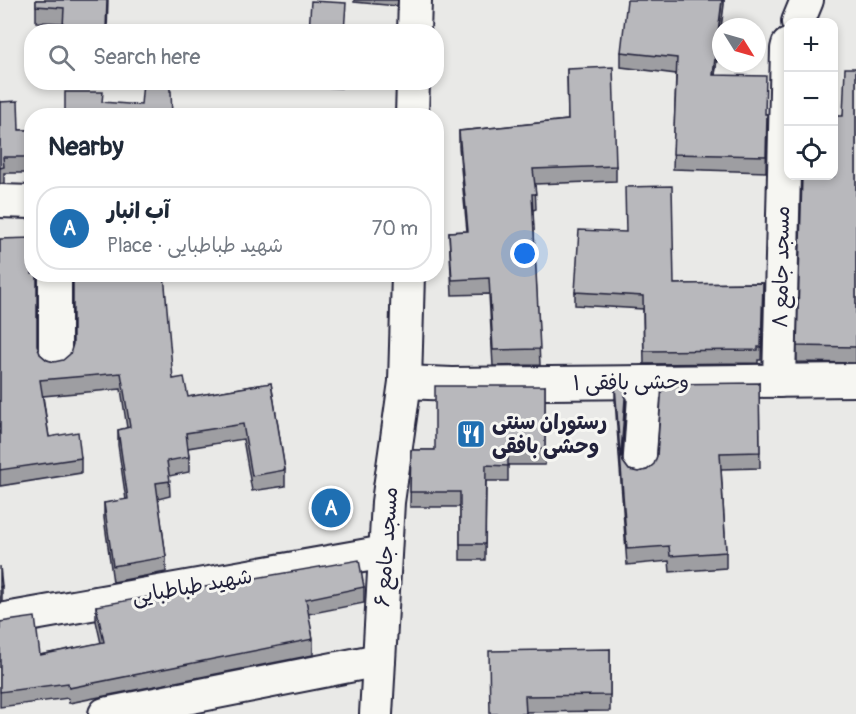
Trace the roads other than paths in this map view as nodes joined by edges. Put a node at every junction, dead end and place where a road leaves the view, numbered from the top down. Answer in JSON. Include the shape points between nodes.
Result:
{"nodes":[{"id":1,"x":415,"y":0,"type":"edge"},
{"id":2,"x":807,"y":0,"type":"edge"},
{"id":3,"x":800,"y":18,"type":"edge"},
{"id":4,"x":414,"y":24,"type":"edge"},
{"id":5,"x":786,"y":72,"type":"edge"},
{"id":6,"x":413,"y":90,"type":"edge"},
{"id":7,"x":412,"y":108,"type":"edge"},
{"id":8,"x":0,"y":201,"type":"edge"},
{"id":9,"x":24,"y":202,"type":"edge"},
{"id":10,"x":55,"y":282,"type":"edge"},
{"id":11,"x":408,"y":282,"type":"edge"},
{"id":12,"x":55,"y":360,"type":"edge"},
{"id":13,"x":856,"y":380,"type":"edge"},
{"id":14,"x":405,"y":381,"type":"junction"},
{"id":15,"x":779,"y":381,"type":"junction"},
{"id":16,"x":645,"y":382,"type":"junction"},
{"id":17,"x":639,"y":470,"type":"edge"},
{"id":18,"x":385,"y":552,"type":"junction"},
{"id":19,"x":0,"y":620,"type":"edge"},
{"id":20,"x":380,"y":660,"type":"junction"},
{"id":21,"x":105,"y":714,"type":"edge"},
{"id":22,"x":376,"y":714,"type":"edge"}],
"edges":[{"from":1,"to":4,"type":"street"},
{"from":2,"to":3,"type":"street"},
{"from":5,"to":15,"type":"street","name":"مسجد جامع ۸"},
{"from":6,"to":7,"type":"street"},
{"from":8,"to":9,"type":"street"},
{"from":10,"to":12,"type":"street"},
{"from":11,"to":14,"type":"street","name":"مسجد جامع ۶"},
{"from":13,"to":15,"type":"street","name":"وحشی بافقی ۱"},
{"from":14,"to":16,"type":"street","name":"وحشی بافقی ۱"},
{"from":14,"to":18,"type":"street","name":"مسجد جامع ۶"},
{"from":15,"to":16,"type":"street","name":"وحشی بافقی ۱"},
{"from":16,"to":17,"type":"street"},
{"from":18,"to":19,"type":"street","name":"شهید طباطبایی"},
{"from":18,"to":20,"type":"street","name":"مسجد جامع ۶"},
{"from":20,"to":21,"type":"street"},
{"from":20,"to":22,"type":"street","name":"مسجد جامع ۶"}]}
